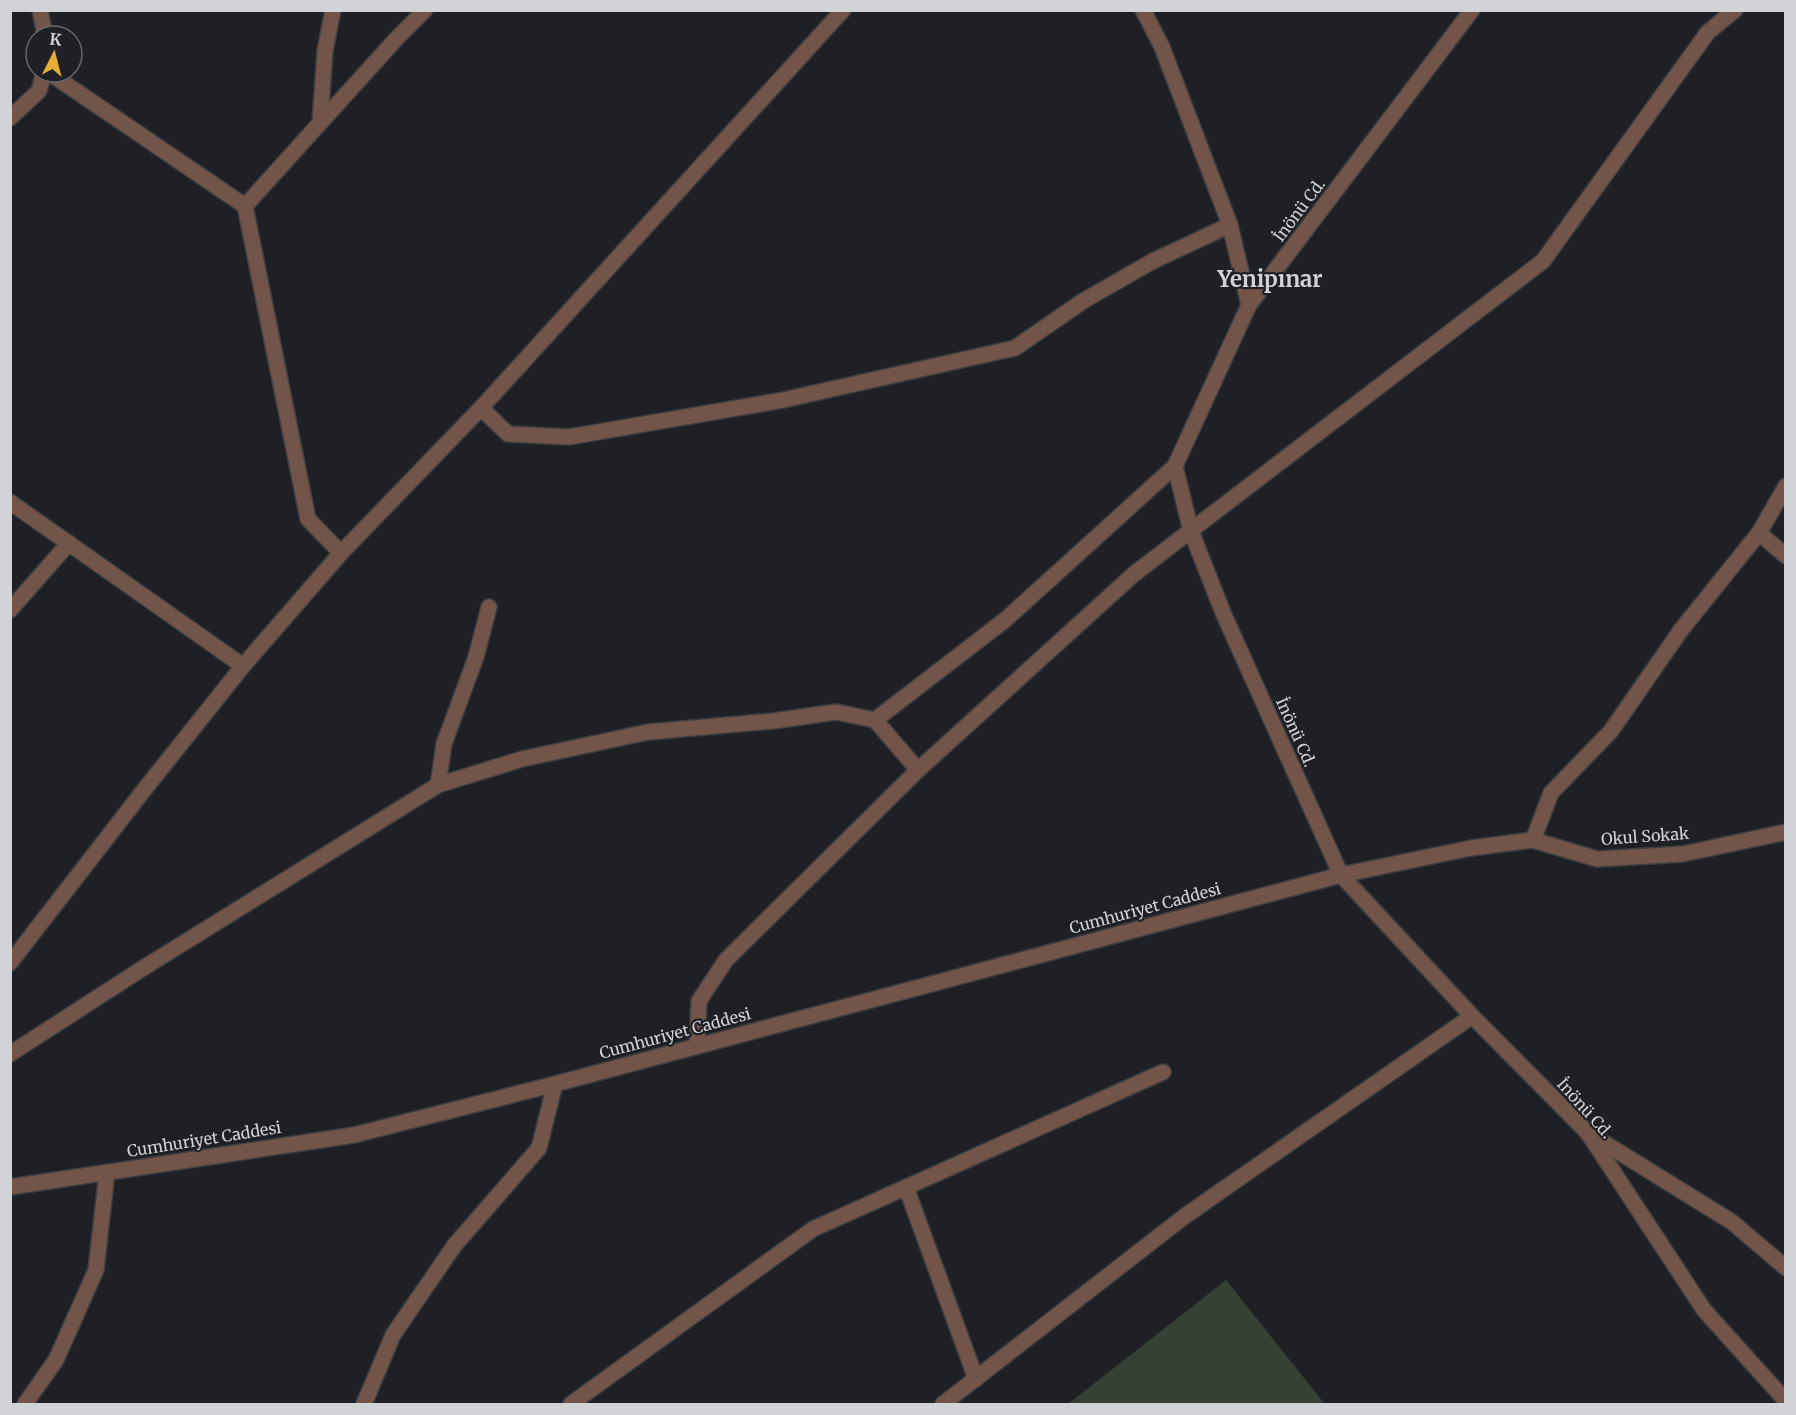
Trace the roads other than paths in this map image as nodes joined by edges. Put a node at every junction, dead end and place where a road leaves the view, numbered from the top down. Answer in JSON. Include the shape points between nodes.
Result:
{"nodes":[{"id":1,"x":333,"y":10,"type":"edge"},
{"id":2,"x":425,"y":10,"type":"edge"},
{"id":3,"x":843,"y":10,"type":"edge"},
{"id":4,"x":1143,"y":10,"type":"edge"},
{"id":5,"x":1472,"y":10,"type":"edge"},
{"id":6,"x":1735,"y":10,"type":"edge"},
{"id":7,"x":41,"y":84,"type":"edge"},
{"id":8,"x":66,"y":84,"type":"edge"},
{"id":9,"x":10,"y":118,"type":"edge"},
{"id":10,"x":320,"y":123,"type":"junction"},
{"id":11,"x":246,"y":206,"type":"junction"},
{"id":12,"x":1230,"y":225,"type":"junction"},
{"id":13,"x":1249,"y":305,"type":"junction"},
{"id":14,"x":481,"y":408,"type":"junction"},
{"id":15,"x":1175,"y":466,"type":"junction"},
{"id":16,"x":1785,"y":486,"type":"edge"},
{"id":17,"x":10,"y":502,"type":"edge"},
{"id":18,"x":1191,"y":531,"type":"junction"},
{"id":19,"x":1759,"y":533,"type":"junction"},
{"id":20,"x":69,"y":543,"type":"junction"},
{"id":21,"x":341,"y":553,"type":"junction"},
{"id":22,"x":1785,"y":556,"type":"edge"},
{"id":23,"x":489,"y":607,"type":"dead end"},
{"id":24,"x":10,"y":610,"type":"edge"},
{"id":25,"x":243,"y":666,"type":"junction"},
{"id":26,"x":875,"y":720,"type":"junction"},
{"id":27,"x":918,"y":770,"type":"junction"},
{"id":28,"x":438,"y":785,"type":"junction"},
{"id":29,"x":1785,"y":832,"type":"edge"},
{"id":30,"x":1533,"y":840,"type":"junction"},
{"id":31,"x":1472,"y":848,"type":"joint"},
{"id":32,"x":1341,"y":875,"type":"junction"},
{"id":33,"x":10,"y":963,"type":"edge"},
{"id":34,"x":1472,"y":1016,"type":"junction"},
{"id":35,"x":697,"y":1046,"type":"junction"},
{"id":36,"x":10,"y":1053,"type":"edge"},
{"id":37,"x":1163,"y":1072,"type":"dead end"},
{"id":38,"x":555,"y":1084,"type":"junction"},
{"id":39,"x":1588,"y":1133,"type":"junction"},
{"id":40,"x":107,"y":1172,"type":"junction"},
{"id":41,"x":10,"y":1187,"type":"edge"},
{"id":42,"x":906,"y":1188,"type":"junction"},
{"id":43,"x":1785,"y":1268,"type":"edge"},
{"id":44,"x":976,"y":1379,"type":"junction"},
{"id":45,"x":1785,"y":1401,"type":"edge"},
{"id":46,"x":25,"y":1404,"type":"edge"},
{"id":47,"x":364,"y":1404,"type":"edge"},
{"id":48,"x":571,"y":1404,"type":"edge"},
{"id":49,"x":943,"y":1404,"type":"edge"}],
"edges":[{"from":1,"to":10,"type":"street","via":[[325,51]]},
{"from":2,"to":10,"type":"street"},
{"from":3,"to":14,"type":"street"},
{"from":4,"to":12,"type":"street","via":[[1162,47]]},
{"from":5,"to":13,"type":"street","name":"İnönü Cd."},
{"from":6,"to":18,"type":"street","via":[[1708,32],[1543,261]]},
{"from":7,"to":9,"type":"street"},
{"from":8,"to":11,"type":"street"},
{"from":10,"to":11,"type":"street"},
{"from":11,"to":21,"type":"street","via":[[308,519]]},
{"from":12,"to":13,"type":"street"},
{"from":12,"to":14,"type":"street","via":[[1153,261],[1015,348],[783,400],[569,437],[508,434]]},
{"from":13,"to":15,"type":"street","name":"İnönü Cd."},
{"from":14,"to":21,"type":"street"},
{"from":15,"to":18,"type":"street","name":"İnönü Cd."},
{"from":15,"to":26,"type":"street","via":[[1005,621]]},
{"from":16,"to":19,"type":"street"},
{"from":17,"to":20,"type":"street"},
{"from":18,"to":27,"type":"street","via":[[1134,574]]},
{"from":18,"to":32,"type":"street","name":"İnönü Cd.","via":[[1224,615]]},
{"from":19,"to":22,"type":"street"},
{"from":19,"to":30,"type":"street","via":[[1681,630],[1611,731],[1551,793]]},
{"from":20,"to":24,"type":"street"},
{"from":20,"to":25,"type":"street"},
{"from":21,"to":25,"type":"street"},
{"from":23,"to":28,"type":"street","via":[[476,657],[444,744]]},
{"from":25,"to":33,"type":"street"},
{"from":26,"to":27,"type":"street"},
{"from":26,"to":28,"type":"street","via":[[836,712],[773,722],[648,732],[522,759]]},
{"from":27,"to":35,"type":"street","via":[[726,960],[699,1001]]},
{"from":28,"to":36,"type":"street"},
{"from":29,"to":30,"type":"street","name":"Okul Sokak","via":[[1683,854],[1597,859]]},
{"from":30,"to":31,"type":"street","name":"Okul Sokak"},
{"from":31,"to":32,"type":"street","name":"Cumhuriyet Caddesi"},
{"from":32,"to":34,"type":"street","name":"İnönü Cd."},
{"from":32,"to":35,"type":"street","name":"Cumhuriyet Caddesi"},
{"from":34,"to":39,"type":"street","name":"İnönü Cd."},
{"from":34,"to":44,"type":"street","via":[[1185,1216]]},
{"from":35,"to":38,"type":"street","name":"Cumhuriyet Caddesi"},
{"from":37,"to":42,"type":"street"},
{"from":38,"to":40,"type":"street","name":"Cumhuriyet Caddesi","via":[[354,1135]]},
{"from":38,"to":47,"type":"street","via":[[539,1148],[454,1246],[393,1335]]},
{"from":39,"to":43,"type":"street","via":[[1732,1222]]},
{"from":39,"to":45,"type":"street","name":"İnönü Cd.","via":[[1704,1310]]},
{"from":40,"to":41,"type":"street","name":"Cumhuriyet Caddesi"},
{"from":40,"to":46,"type":"street","via":[[96,1270],[56,1360]]},
{"from":42,"to":44,"type":"street"},
{"from":42,"to":48,"type":"street","via":[[813,1229]]},
{"from":44,"to":49,"type":"street"}]}
